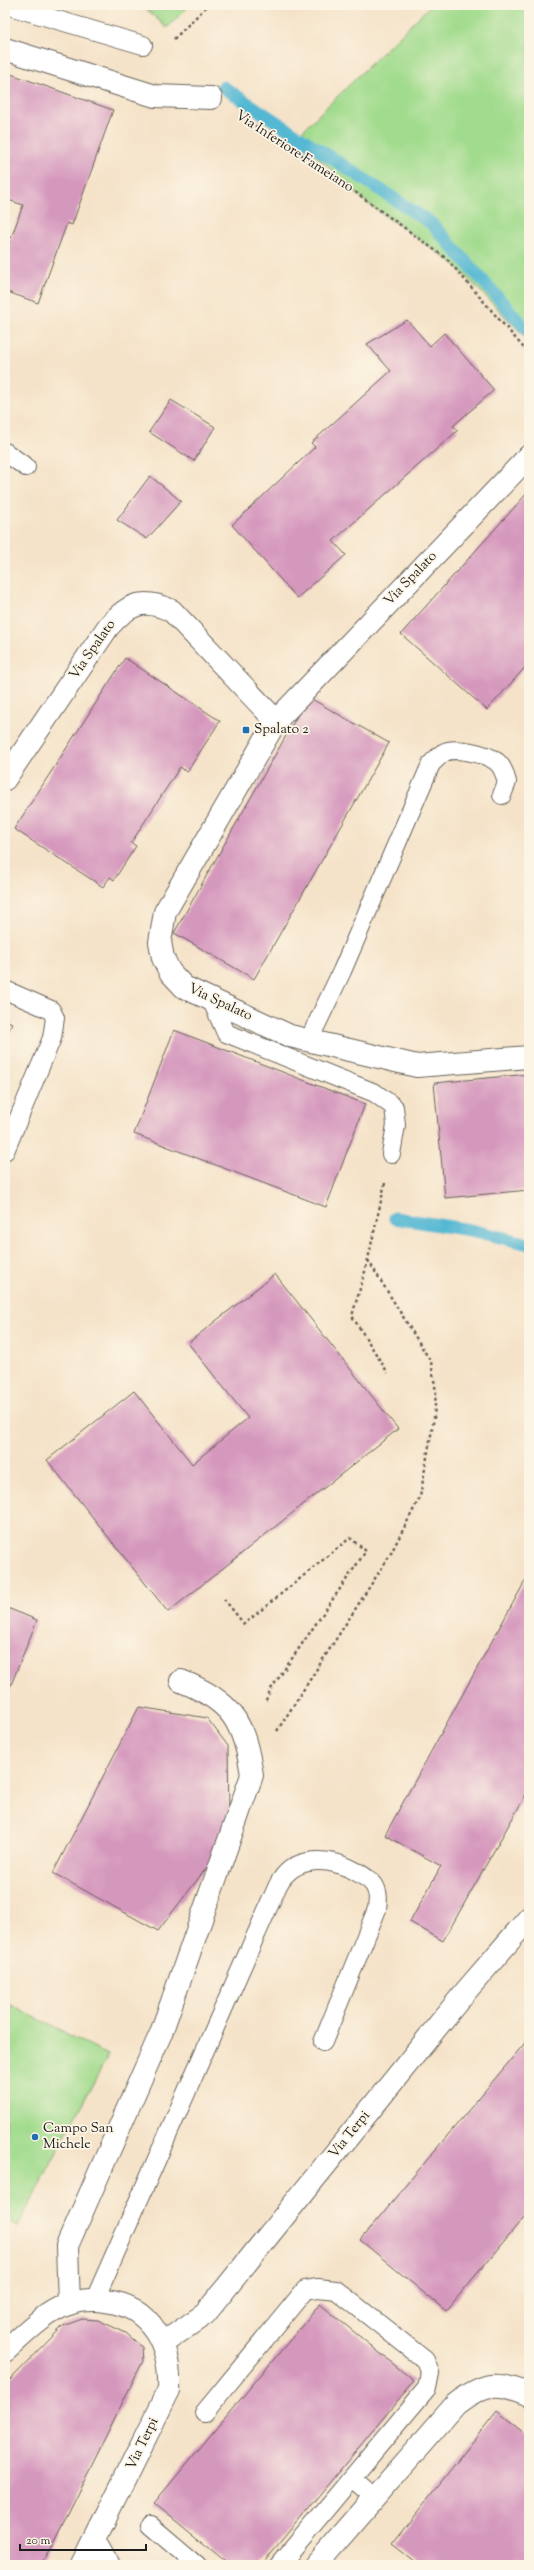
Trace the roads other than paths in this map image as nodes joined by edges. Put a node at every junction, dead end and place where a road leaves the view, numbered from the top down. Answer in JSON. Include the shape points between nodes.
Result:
{"nodes":[{"id":1,"x":6,"y":5,"type":"edge"},
{"id":2,"x":143,"y":45,"type":"road end"},
{"id":3,"x":5,"y":49,"type":"edge"},
{"id":4,"x":211,"y":98,"type":"road end"},
{"id":5,"x":5,"y":452,"type":"edge"},
{"id":6,"x":529,"y":456,"type":"edge"},
{"id":7,"x":26,"y":467,"type":"dead end"},
{"id":8,"x":276,"y":720,"type":"junction"},
{"id":9,"x":5,"y":779,"type":"edge"},
{"id":10,"x":502,"y":795,"type":"dead end"},
{"id":11,"x":5,"y":990,"type":"edge"},
{"id":12,"x":211,"y":999,"type":"junction"},
{"id":13,"x":309,"y":1040,"type":"junction"},
{"id":14,"x":529,"y":1056,"type":"edge"},
{"id":15,"x":5,"y":1151,"type":"edge"},
{"id":16,"x":391,"y":1154,"type":"road end"},
{"id":17,"x":181,"y":1681,"type":"dead end"},
{"id":18,"x":529,"y":1918,"type":"edge"},
{"id":19,"x":323,"y":2042,"type":"dead end"},
{"id":20,"x":95,"y":2300,"type":"junction"},
{"id":21,"x":69,"y":2304,"type":"junction"},
{"id":22,"x":163,"y":2344,"type":"junction"},
{"id":23,"x":5,"y":2351,"type":"edge"},
{"id":24,"x":529,"y":2395,"type":"edge"},
{"id":25,"x":204,"y":2413,"type":"dead end"},
{"id":26,"x":352,"y":2479,"type":"junction"},
{"id":27,"x":374,"y":2498,"type":"junction"},
{"id":28,"x":151,"y":2526,"type":"dead end"},
{"id":29,"x":95,"y":2540,"type":"junction"},
{"id":30,"x":82,"y":2565,"type":"edge"},
{"id":31,"x":109,"y":2565,"type":"edge"},
{"id":32,"x":197,"y":2565,"type":"edge"},
{"id":33,"x":280,"y":2565,"type":"edge"},
{"id":34,"x":316,"y":2565,"type":"edge"}],
"edges":[{"from":1,"to":2,"type":"lane"},
{"from":3,"to":4,"type":"street","via":[[155,96]]},
{"from":5,"to":7,"type":"lane"},
{"from":6,"to":8,"type":"street","name":"Via Spalato"},
{"from":8,"to":9,"type":"street","name":"Via Spalato","via":[[172,611],[156,603],[136,604],[120,612],[108,627]]},
{"from":8,"to":12,"type":"street","name":"Via Spalato","via":[[165,912],[161,928],[160,942],[170,972],[184,987]]},
{"from":10,"to":13,"type":"lane","via":[[507,782],[503,770],[497,762],[484,756],[461,750],[444,752],[432,764],[342,971]]},
{"from":11,"to":15,"type":"lane","via":[[51,1010],[55,1018],[52,1038]]},
{"from":12,"to":13,"type":"street","name":"Via Spalato","via":[[290,1036]]},
{"from":12,"to":16,"type":"lane","via":[[226,1033],[376,1094],[394,1107],[396,1125]]},
{"from":13,"to":14,"type":"street","name":"Via Spalato","via":[[417,1066]]},
{"from":17,"to":21,"type":"street","via":[[202,1689],[221,1702],[237,1722],[247,1743],[252,1775],[161,2033],[67,2246]]},
{"from":18,"to":22,"type":"street","name":"Via Terpi","via":[[466,1991],[205,2314]]},
{"from":19,"to":20,"type":"lane","via":[[377,1909],[378,1896],[374,1884],[346,1866],[313,1861],[296,1865],[284,1873],[278,1885]]},
{"from":20,"to":21,"type":"street","name":"Via Terpi"},
{"from":20,"to":22,"type":"street","name":"Via Terpi","via":[[121,2302],[143,2313]]},
{"from":21,"to":23,"type":"street","name":"Via Terpi","via":[[37,2322]]},
{"from":22,"to":29,"type":"street","name":"Via Terpi","via":[[170,2368],[169,2390]]},
{"from":24,"to":27,"type":"street","via":[[512,2387],[490,2385],[472,2392],[456,2404]]},
{"from":25,"to":26,"type":"lane","via":[[305,2290],[336,2290],[426,2360],[430,2373],[427,2388]]},
{"from":26,"to":27,"type":"lane"},
{"from":26,"to":33,"type":"lane"},
{"from":27,"to":34,"type":"street"},
{"from":28,"to":32,"type":"lane"},
{"from":29,"to":30,"type":"street","name":"Via Terpi"},
{"from":29,"to":31,"type":"street"}]}
